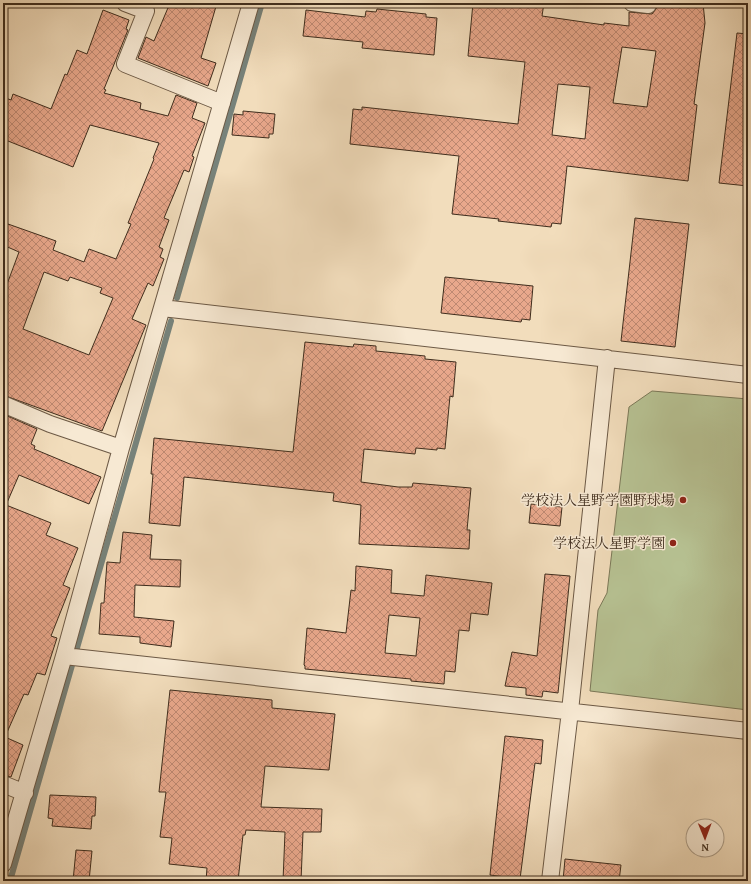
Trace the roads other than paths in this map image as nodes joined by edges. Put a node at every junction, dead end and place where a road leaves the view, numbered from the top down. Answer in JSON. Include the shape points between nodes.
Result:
{"nodes":[{"id":1,"x":125,"y":3,"type":"edge"},
{"id":2,"x":251,"y":3,"type":"edge"},
{"id":3,"x":632,"y":3,"type":"edge"},
{"id":4,"x":649,"y":3,"type":"edge"},
{"id":5,"x":222,"y":103,"type":"junction"},
{"id":6,"x":162,"y":308,"type":"junction"},
{"id":7,"x":607,"y":358,"type":"junction"},
{"id":8,"x":748,"y":375,"type":"edge"},
{"id":9,"x":3,"y":404,"type":"edge"},
{"id":10,"x":121,"y":448,"type":"junction"},
{"id":11,"x":64,"y":656,"type":"junction"},
{"id":12,"x":570,"y":711,"type":"junction"},
{"id":13,"x":748,"y":731,"type":"edge"},
{"id":14,"x":3,"y":784,"type":"edge"},
{"id":15,"x":25,"y":793,"type":"junction"},
{"id":16,"x":3,"y":864,"type":"edge"},
{"id":17,"x":550,"y":881,"type":"edge"}],
"edges":[{"from":1,"to":5,"type":"street","via":[[146,11],[125,64]]},
{"from":2,"to":5,"type":"street"},
{"from":3,"to":4,"type":"street"},
{"from":5,"to":6,"type":"street"},
{"from":6,"to":7,"type":"street"},
{"from":6,"to":10,"type":"street"},
{"from":7,"to":8,"type":"street"},
{"from":7,"to":12,"type":"street"},
{"from":9,"to":10,"type":"street","via":[[50,424]]},
{"from":10,"to":11,"type":"street"},
{"from":11,"to":12,"type":"street"},
{"from":11,"to":15,"type":"street"},
{"from":12,"to":13,"type":"street"},
{"from":12,"to":17,"type":"street"},
{"from":14,"to":15,"type":"street"},
{"from":15,"to":16,"type":"street"}]}
